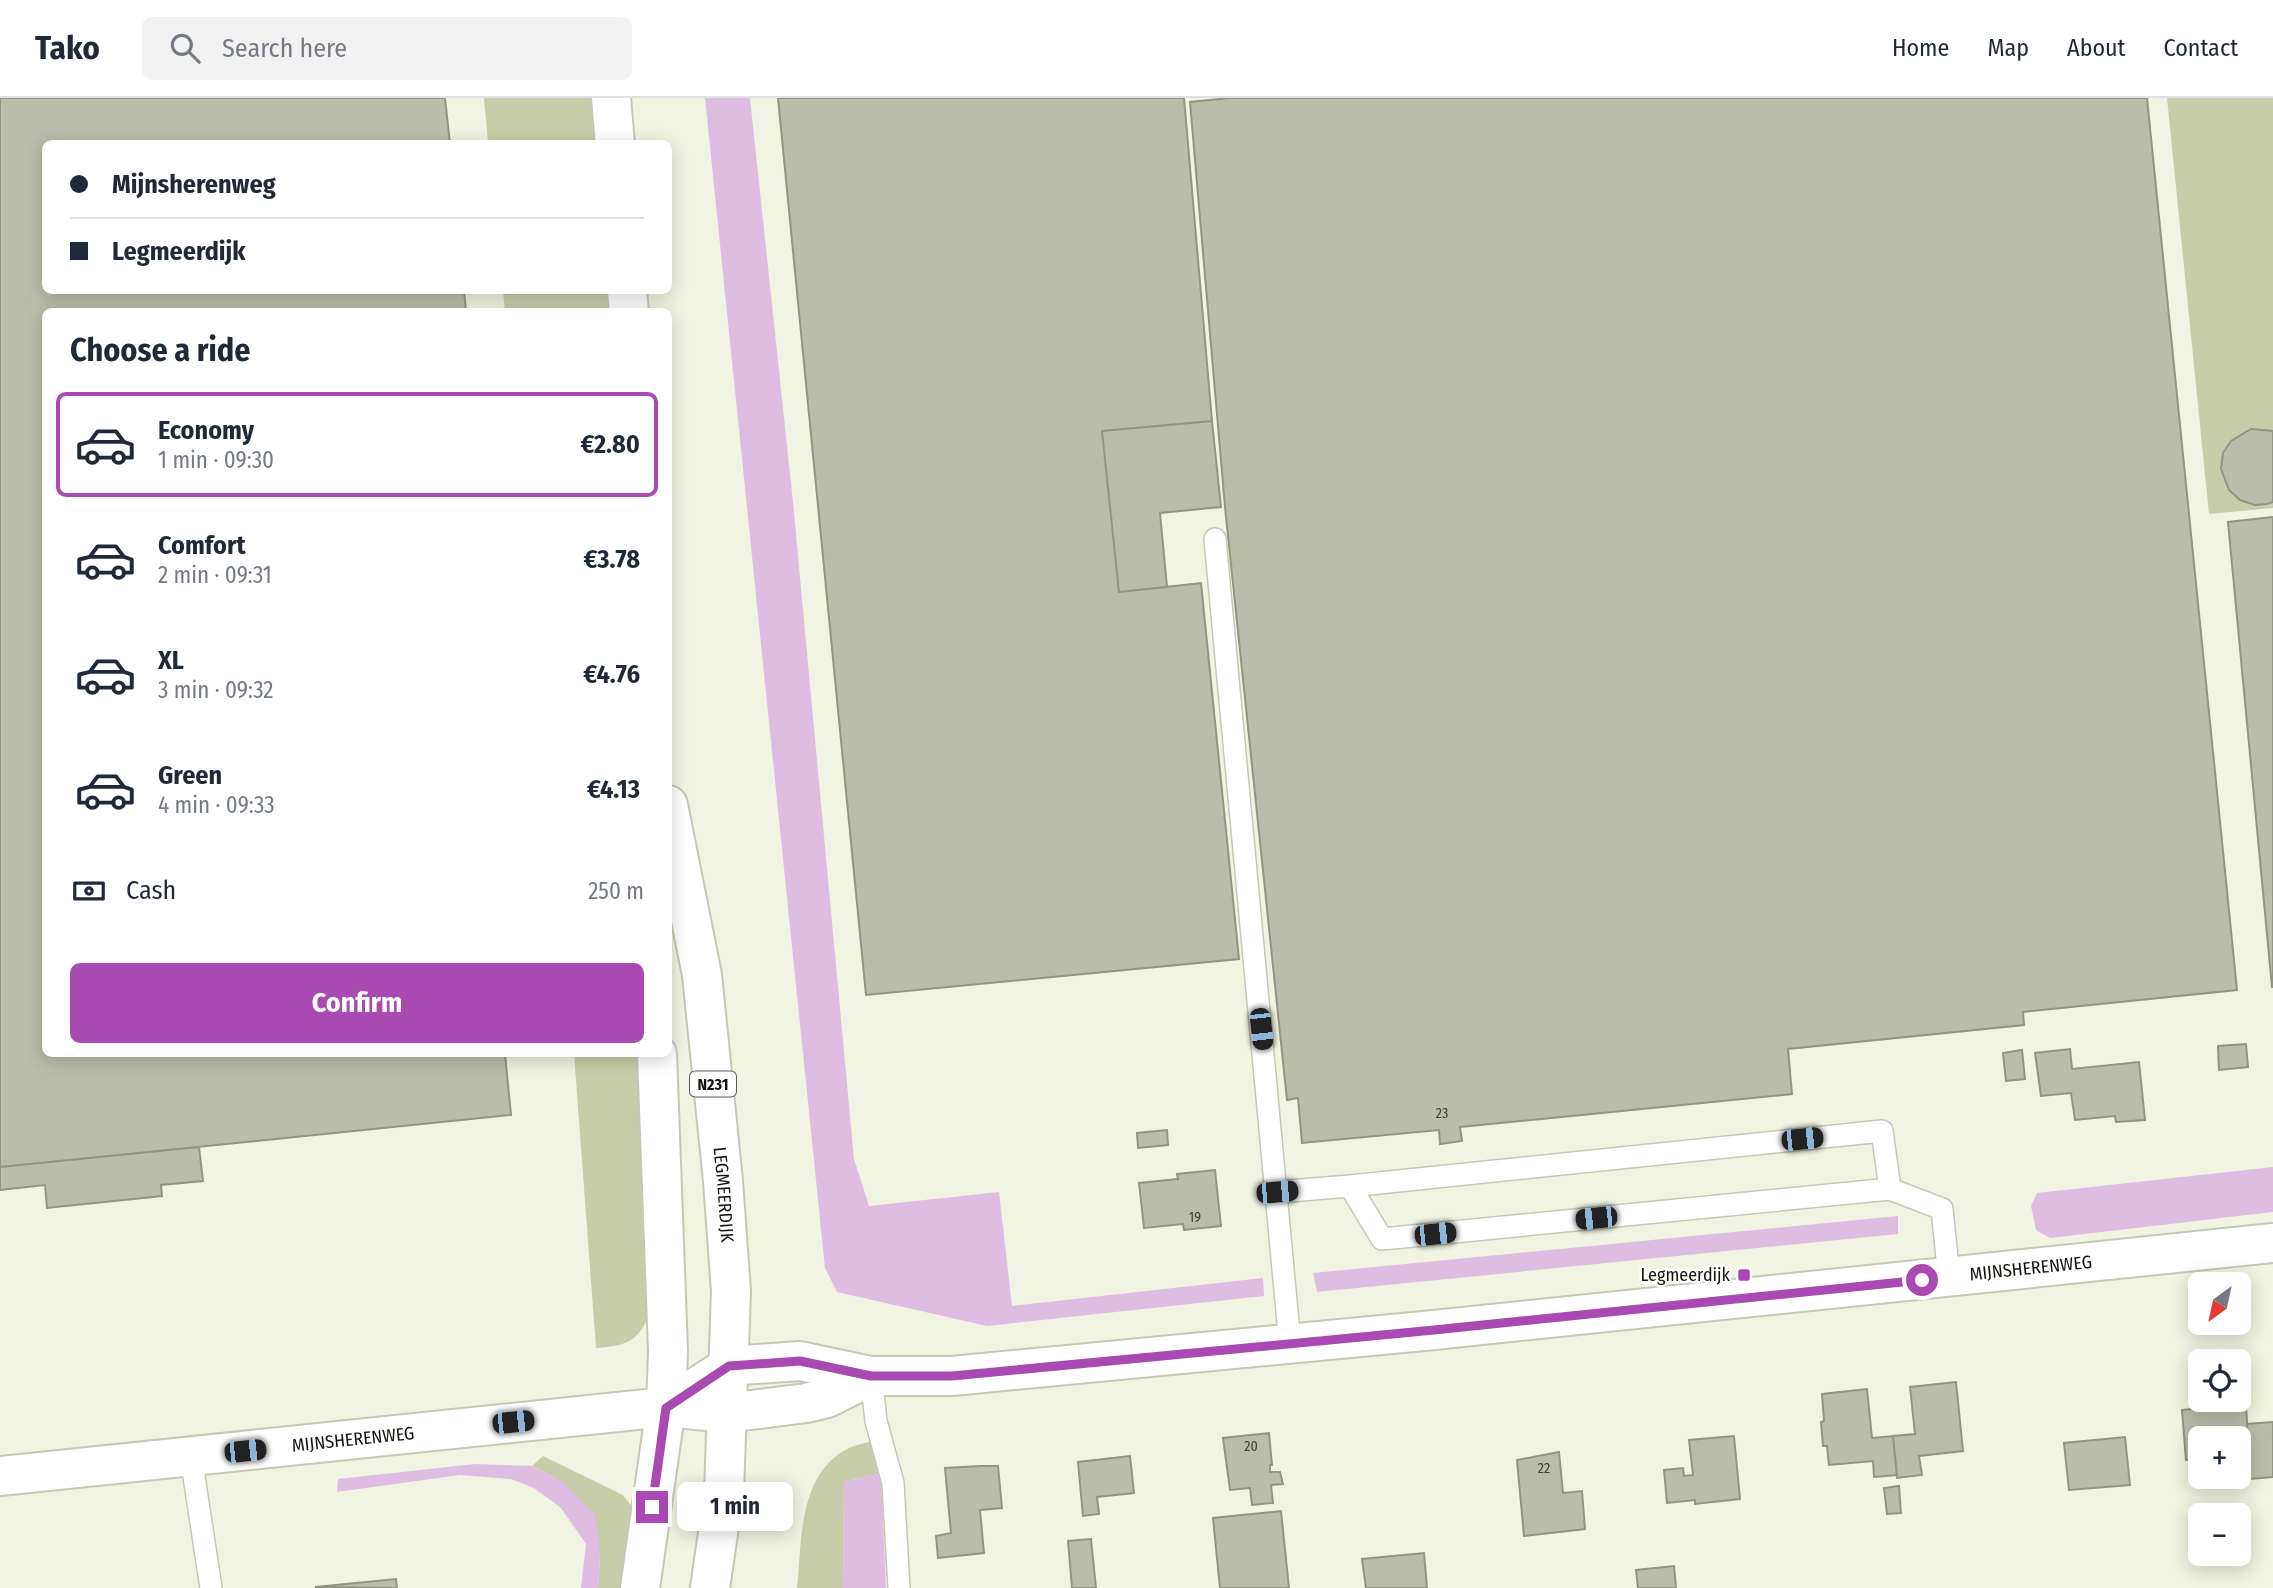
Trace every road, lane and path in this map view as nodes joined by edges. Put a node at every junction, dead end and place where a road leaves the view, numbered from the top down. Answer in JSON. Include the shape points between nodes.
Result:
{"nodes":[{"id":1,"x":611,"y":98,"type":"edge"},
{"id":2,"x":615,"y":140,"type":"edge"},
{"id":3,"x":1215,"y":539,"type":"dead end"},
{"id":4,"x":672,"y":825,"type":"edge"},
{"id":5,"x":657,"y":1057,"type":"edge"},
{"id":6,"x":1350,"y":1186,"type":"junction"},
{"id":7,"x":1891,"y":1189,"type":"junction"},
{"id":8,"x":1277,"y":1192,"type":"junction"},
{"id":9,"x":2273,"y":1243,"type":"edge"},
{"id":10,"x":1949,"y":1277,"type":"junction"},
{"id":11,"x":1290,"y":1344,"type":"junction"},
{"id":12,"x":729,"y":1366,"type":"junction"},
{"id":13,"x":871,"y":1376,"type":"junction"},
{"id":14,"x":666,"y":1408,"type":"junction"},
{"id":15,"x":727,"y":1413,"type":"junction"},
{"id":16,"x":191,"y":1457,"type":"junction"},
{"id":17,"x":0,"y":1476,"type":"edge"},
{"id":18,"x":211,"y":1588,"type":"edge"},
{"id":19,"x":640,"y":1588,"type":"edge"},
{"id":20,"x":710,"y":1588,"type":"edge"},
{"id":21,"x":899,"y":1588,"type":"edge"}],
"edges":[{"from":1,"to":2,"type":"street"},
{"from":3,"to":8,"type":"lane"},
{"from":4,"to":12,"type":"street","name":"LEGMEERDIJK","number":"N231","via":[[702,975],[731,1291]]},
{"from":5,"to":14,"type":"street"},
{"from":6,"to":7,"type":"lane","via":[[1382,1239]]},
{"from":6,"to":7,"type":"lane","via":[[1882,1131]]},
{"from":6,"to":8,"type":"lane"},
{"from":7,"to":10,"type":"lane","via":[[1942,1209]]},
{"from":8,"to":11,"type":"lane"},
{"from":9,"to":10,"type":"street","name":"MIJNSHERENWEG"},
{"from":10,"to":11,"type":"street","name":"MIJNSHERENWEG"},
{"from":11,"to":13,"type":"street","name":"MIJNSHERENWEG","via":[[952,1376]]},
{"from":12,"to":13,"type":"street","name":"MIJNSHERENWEG","via":[[800,1361]]},
{"from":12,"to":14,"type":"street","name":"MIJNSHERENWEG"},
{"from":12,"to":15,"type":"street","name":"LEGMEERDIJK","number":"N231"},
{"from":13,"to":15,"type":"street","name":"MIJNSHERENWEG","via":[[827,1398]]},
{"from":13,"to":21,"type":"lane","via":[[876,1421],[893,1483]]},
{"from":14,"to":15,"type":"street","name":"MIJNSHERENWEG"},
{"from":14,"to":16,"type":"street","name":"MIJNSHERENWEG"},
{"from":14,"to":19,"type":"street"},
{"from":15,"to":20,"type":"street","name":"LEGMEERDIJK","number":"N231","via":[[724,1492]]},
{"from":16,"to":17,"type":"street","name":"MIJNSHERENWEG"},
{"from":16,"to":18,"type":"lane"}]}
